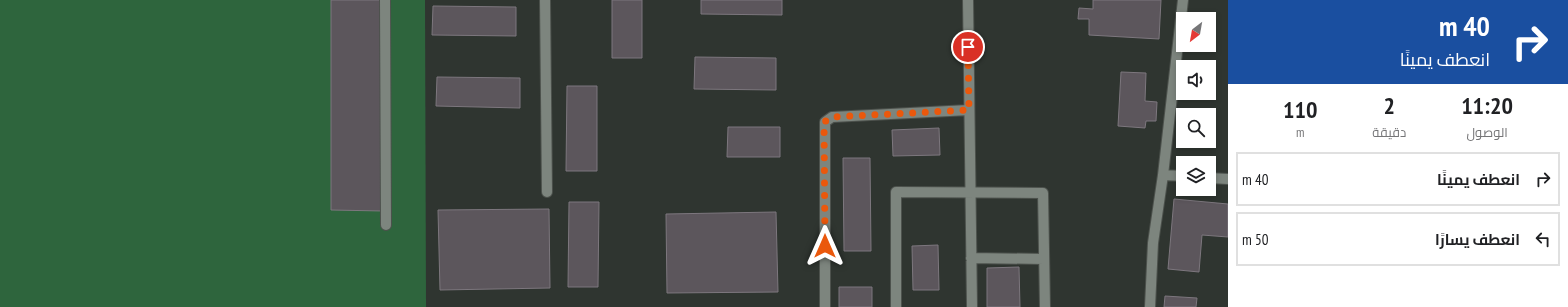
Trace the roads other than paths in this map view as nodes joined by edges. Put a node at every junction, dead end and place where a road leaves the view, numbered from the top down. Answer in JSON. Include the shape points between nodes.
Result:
{"nodes":[{"id":1,"x":385,"y":0,"type":"edge"},
{"id":2,"x":544,"y":0,"type":"edge"},
{"id":3,"x":968,"y":0,"type":"edge"},
{"id":4,"x":1183,"y":0,"type":"edge"},
{"id":5,"x":969,"y":110,"type":"junction"},
{"id":6,"x":1163,"y":175,"type":"junction"},
{"id":7,"x":1176,"y":176,"type":"edge"},
{"id":8,"x":1216,"y":178,"type":"edge"},
{"id":9,"x":1228,"y":179,"type":"edge"},
{"id":10,"x":547,"y":192,"type":"dead end"},
{"id":11,"x":972,"y":193,"type":"junction"},
{"id":12,"x":386,"y":225,"type":"dead end"},
{"id":13,"x":972,"y":258,"type":"junction"},
{"id":14,"x":1044,"y":259,"type":"junction"},
{"id":15,"x":825,"y":307,"type":"edge"},
{"id":16,"x":896,"y":307,"type":"edge"},
{"id":17,"x":972,"y":307,"type":"edge"},
{"id":18,"x":1045,"y":307,"type":"edge"},
{"id":19,"x":1150,"y":307,"type":"edge"}],
"edges":[{"from":1,"to":12,"type":"street"},
{"from":2,"to":10,"type":"street"},
{"from":3,"to":5,"type":"street"},
{"from":4,"to":6,"type":"street"},
{"from":5,"to":11,"type":"street"},
{"from":5,"to":15,"type":"street","via":[[832,117],[824,122]]},
{"from":6,"to":7,"type":"street"},
{"from":6,"to":19,"type":"street","via":[[1153,243]]},
{"from":8,"to":9,"type":"street"},
{"from":11,"to":13,"type":"street"},
{"from":11,"to":14,"type":"street","via":[[1043,193]]},
{"from":11,"to":16,"type":"street","via":[[896,192]]},
{"from":13,"to":14,"type":"street"},
{"from":13,"to":17,"type":"street"},
{"from":14,"to":18,"type":"street"}]}
